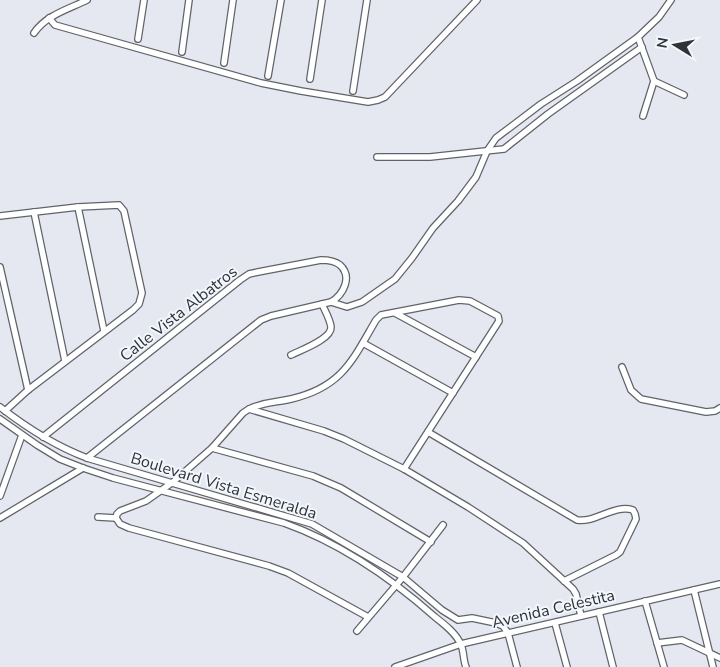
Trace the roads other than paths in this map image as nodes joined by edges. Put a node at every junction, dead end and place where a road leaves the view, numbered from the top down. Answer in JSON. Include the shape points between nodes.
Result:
{"nodes":[{"id":1,"x":87,"y":0,"type":"edge"},
{"id":2,"x":144,"y":0,"type":"edge"},
{"id":3,"x":189,"y":0,"type":"edge"},
{"id":4,"x":233,"y":0,"type":"edge"},
{"id":5,"x":281,"y":0,"type":"edge"},
{"id":6,"x":322,"y":0,"type":"edge"},
{"id":7,"x":367,"y":0,"type":"edge"},
{"id":8,"x":477,"y":0,"type":"edge"},
{"id":9,"x":672,"y":0,"type":"edge"},
{"id":10,"x":49,"y":18,"type":"junction"},
{"id":11,"x":34,"y":33,"type":"dead end"},
{"id":12,"x":638,"y":37,"type":"junction"},
{"id":13,"x":138,"y":39,"type":"dead end"},
{"id":14,"x":642,"y":46,"type":"junction"},
{"id":15,"x":182,"y":52,"type":"dead end"},
{"id":16,"x":224,"y":63,"type":"dead end"},
{"id":17,"x":268,"y":76,"type":"dead end"},
{"id":18,"x":310,"y":79,"type":"dead end"},
{"id":19,"x":654,"y":80,"type":"junction"},
{"id":20,"x":353,"y":91,"type":"dead end"},
{"id":21,"x":684,"y":94,"type":"dead end"},
{"id":22,"x":642,"y":116,"type":"dead end"},
{"id":23,"x":487,"y":151,"type":"junction"},
{"id":24,"x":376,"y":157,"type":"dead end"},
{"id":25,"x":78,"y":208,"type":"junction"},
{"id":26,"x":34,"y":212,"type":"junction"},
{"id":27,"x":0,"y":216,"type":"edge"},
{"id":28,"x":0,"y":267,"type":"edge"},
{"id":29,"x":1,"y":282,"type":"edge"},
{"id":30,"x":331,"y":302,"type":"junction"},
{"id":31,"x":322,"y":304,"type":"junction"},
{"id":32,"x":394,"y":312,"type":"junction"},
{"id":33,"x":104,"y":331,"type":"junction"},
{"id":34,"x":363,"y":342,"type":"junction"},
{"id":35,"x":291,"y":355,"type":"dead end"},
{"id":36,"x":476,"y":357,"type":"junction"},
{"id":37,"x":65,"y":361,"type":"junction"},
{"id":38,"x":622,"y":367,"type":"dead end"},
{"id":39,"x":28,"y":390,"type":"junction"},
{"id":40,"x":453,"y":393,"type":"junction"},
{"id":41,"x":720,"y":408,"type":"edge"},
{"id":42,"x":3,"y":409,"type":"edge"},
{"id":43,"x":250,"y":409,"type":"junction"},
{"id":44,"x":0,"y":419,"type":"edge"},
{"id":45,"x":428,"y":432,"type":"junction"},
{"id":46,"x":22,"y":435,"type":"junction"},
{"id":47,"x":43,"y":437,"type":"junction"},
{"id":48,"x":212,"y":448,"type":"junction"},
{"id":49,"x":87,"y":458,"type":"junction"},
{"id":50,"x":83,"y":468,"type":"junction"},
{"id":51,"x":404,"y":469,"type":"junction"},
{"id":52,"x":173,"y":482,"type":"junction"},
{"id":53,"x":162,"y":491,"type":"junction"},
{"id":54,"x":0,"y":496,"type":"edge"},
{"id":55,"x":98,"y":517,"type":"dead end"},
{"id":56,"x":0,"y":518,"type":"edge"},
{"id":57,"x":116,"y":518,"type":"junction"},
{"id":58,"x":443,"y":525,"type":"dead end"},
{"id":59,"x":431,"y":542,"type":"junction"},
{"id":60,"x":403,"y":577,"type":"junction"},
{"id":61,"x":564,"y":581,"type":"junction"},
{"id":62,"x":397,"y":584,"type":"junction"},
{"id":63,"x":720,"y":584,"type":"edge"},
{"id":64,"x":694,"y":590,"type":"junction"},
{"id":65,"x":645,"y":601,"type":"junction"},
{"id":66,"x":599,"y":612,"type":"junction"},
{"id":67,"x":581,"y":616,"type":"junction"},
{"id":68,"x":368,"y":617,"type":"junction"},
{"id":69,"x":458,"y":620,"type":"junction"},
{"id":70,"x":555,"y":623,"type":"junction"},
{"id":71,"x":357,"y":631,"type":"dead end"},
{"id":72,"x":452,"y":632,"type":"junction"},
{"id":73,"x":508,"y":633,"type":"junction"},
{"id":74,"x":656,"y":643,"type":"junction"},
{"id":75,"x":461,"y":644,"type":"junction"},
{"id":76,"x":711,"y":654,"type":"junction"},
{"id":77,"x":720,"y":658,"type":"edge"},
{"id":78,"x":395,"y":667,"type":"edge"},
{"id":79,"x":466,"y":667,"type":"edge"},
{"id":80,"x":517,"y":667,"type":"edge"},
{"id":81,"x":567,"y":667,"type":"edge"},
{"id":82,"x":613,"y":667,"type":"edge"},
{"id":83,"x":664,"y":667,"type":"edge"},
{"id":84,"x":713,"y":667,"type":"edge"}],
"edges":[{"from":1,"to":10,"type":"street"},
{"from":2,"to":13,"type":"street"},
{"from":3,"to":15,"type":"street"},
{"from":4,"to":16,"type":"street"},
{"from":5,"to":17,"type":"street"},
{"from":6,"to":18,"type":"street"},
{"from":7,"to":20,"type":"street"},
{"from":8,"to":10,"type":"street","via":[[385,97],[368,102],[261,83],[55,25]]},
{"from":9,"to":12,"type":"street"},
{"from":10,"to":11,"type":"street"},
{"from":12,"to":14,"type":"street"},
{"from":12,"to":23,"type":"street","via":[[503,132]]},
{"from":14,"to":19,"type":"street"},
{"from":14,"to":23,"type":"street","via":[[504,148]]},
{"from":19,"to":21,"type":"street"},
{"from":19,"to":22,"type":"street"},
{"from":23,"to":24,"type":"street","via":[[430,157]]},
{"from":23,"to":30,"type":"street","via":[[476,177],[395,279],[362,302],[347,307]]},
{"from":25,"to":26,"type":"street"},
{"from":25,"to":33,"type":"street"},
{"from":25,"to":33,"type":"street","via":[[115,204],[122,207],[142,287],[139,304]]},
{"from":26,"to":27,"type":"street"},
{"from":26,"to":37,"type":"street"},
{"from":28,"to":29,"type":"street"},
{"from":29,"to":39,"type":"street"},
{"from":30,"to":31,"type":"street"},
{"from":30,"to":47,"type":"street","name":"Calle Vista Albatros","via":[[342,293],[346,279],[340,265],[332,261],[321,260],[250,274]]},
{"from":31,"to":35,"type":"street","via":[[330,332],[323,340]]},
{"from":31,"to":49,"type":"street","via":[[262,320]]},
{"from":32,"to":34,"type":"street","via":[[376,320]]},
{"from":32,"to":36,"type":"street"},
{"from":32,"to":36,"type":"street","via":[[465,300],[498,316],[499,321]]},
{"from":33,"to":37,"type":"street"},
{"from":34,"to":40,"type":"street"},
{"from":34,"to":43,"type":"street","via":[[350,364],[324,388],[291,399],[263,402]]},
{"from":36,"to":40,"type":"street"},
{"from":37,"to":39,"type":"street"},
{"from":38,"to":41,"type":"street","via":[[631,390],[641,399],[706,412]]},
{"from":39,"to":42,"type":"street"},
{"from":40,"to":45,"type":"street"},
{"from":42,"to":47,"type":"street","name":"Boulevard Vista Esmeralda"},
{"from":43,"to":48,"type":"street"},
{"from":43,"to":51,"type":"street","via":[[324,431]]},
{"from":44,"to":46,"type":"street","name":"Boulevard Vista Esmeralda"},
{"from":45,"to":51,"type":"street"},
{"from":45,"to":61,"type":"street","via":[[577,520],[589,520],[621,509],[633,510],[636,519],[620,552]]},
{"from":46,"to":50,"type":"street","name":"Boulevard Vista Esmeralda","via":[[60,459]]},
{"from":46,"to":54,"type":"street"},
{"from":47,"to":49,"type":"street","name":"Boulevard Vista Esmeralda"},
{"from":48,"to":52,"type":"street"},
{"from":48,"to":59,"type":"street","via":[[313,476],[341,488]]},
{"from":49,"to":52,"type":"street","name":"Boulevard Vista Esmeralda"},
{"from":50,"to":53,"type":"street","name":"Boulevard Vista Esmeralda"},
{"from":50,"to":56,"type":"street"},
{"from":51,"to":61,"type":"street","via":[[523,543]]},
{"from":52,"to":53,"type":"street"},
{"from":52,"to":60,"type":"street","name":"Boulevard Vista Esmeralda","via":[[312,524]]},
{"from":53,"to":57,"type":"street","via":[[120,511]]},
{"from":53,"to":62,"type":"street","name":"Boulevard Vista Esmeralda","via":[[312,533]]},
{"from":55,"to":57,"type":"street"},
{"from":57,"to":68,"type":"street","via":[[120,524],[130,528],[288,573]]},
{"from":58,"to":59,"type":"street"},
{"from":59,"to":60,"type":"street"},
{"from":60,"to":62,"type":"street"},
{"from":60,"to":69,"type":"street","name":"Boulevard Vista Esmeralda"},
{"from":61,"to":67,"type":"street","via":[[576,594]]},
{"from":62,"to":68,"type":"street"},
{"from":62,"to":72,"type":"street","name":"Boulevard Vista Esmeralda"},
{"from":63,"to":64,"type":"street","name":"Avenida Celestita"},
{"from":64,"to":65,"type":"street","name":"Avenida Celestita"},
{"from":64,"to":76,"type":"street"},
{"from":65,"to":66,"type":"street","name":"Avenida Celestita"},
{"from":65,"to":74,"type":"street"},
{"from":66,"to":67,"type":"street","name":"Avenida Celestita"},
{"from":66,"to":82,"type":"street"},
{"from":67,"to":70,"type":"street","name":"Avenida Celestita"},
{"from":68,"to":71,"type":"street"},
{"from":69,"to":72,"type":"street"},
{"from":69,"to":73,"type":"street","via":[[472,618],[496,623]]},
{"from":70,"to":73,"type":"street","name":"Avenida Celestita"},
{"from":70,"to":81,"type":"street"},
{"from":72,"to":75,"type":"street","name":"Boulevard Vista Esmeralda"},
{"from":73,"to":75,"type":"street","name":"Avenida Celestita"},
{"from":73,"to":80,"type":"street"},
{"from":74,"to":76,"type":"street","via":[[682,640]]},
{"from":74,"to":83,"type":"street"},
{"from":75,"to":78,"type":"street","name":"Avenida Celestita"},
{"from":75,"to":79,"type":"street"},
{"from":76,"to":77,"type":"street"},
{"from":76,"to":84,"type":"street"}]}
